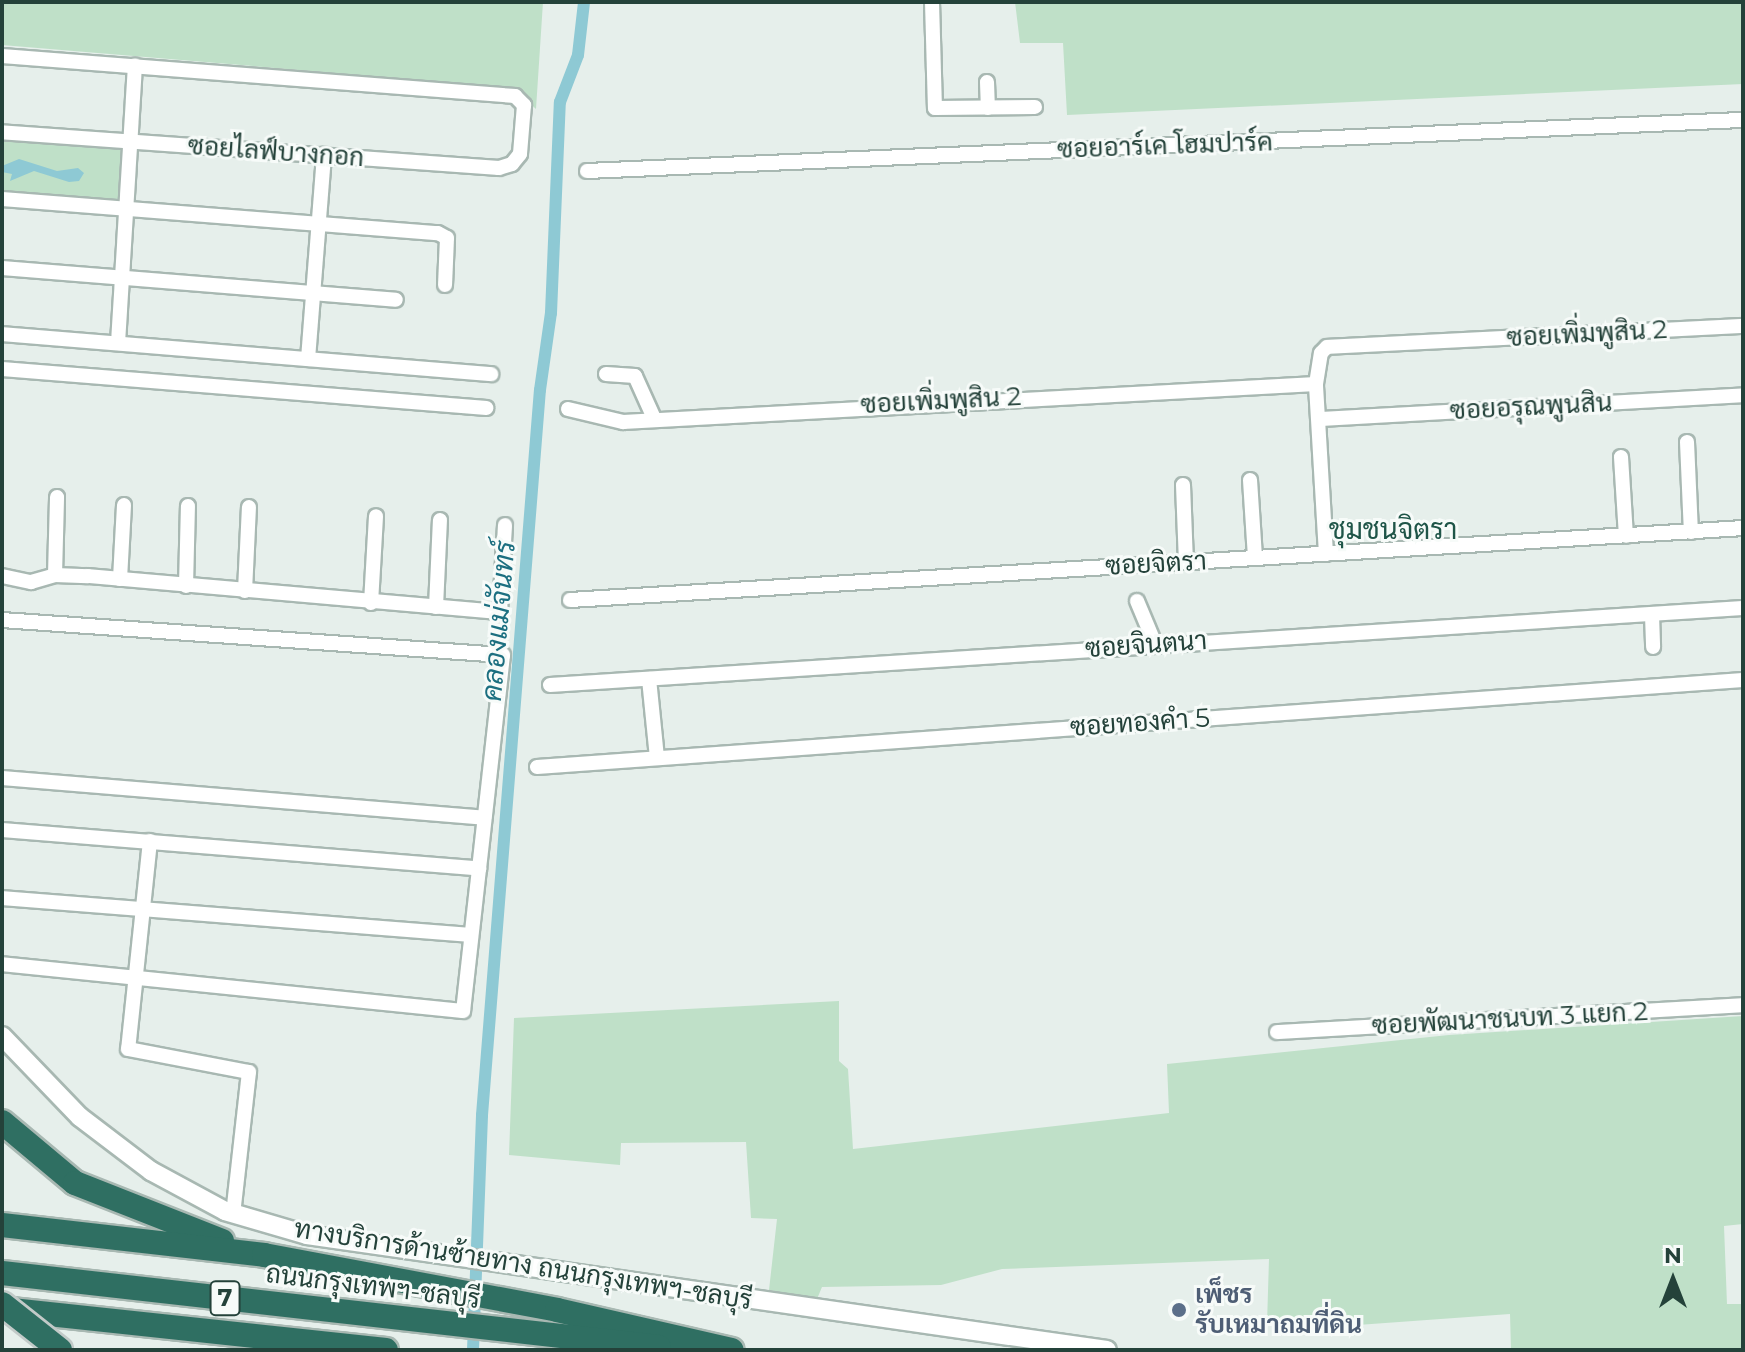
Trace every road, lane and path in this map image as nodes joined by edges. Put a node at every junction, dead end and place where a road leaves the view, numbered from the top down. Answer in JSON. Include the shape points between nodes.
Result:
{"nodes":[{"id":1,"x":932,"y":2,"type":"edge"},
{"id":2,"x":2,"y":56,"type":"edge"},
{"id":3,"x":135,"y":66,"type":"junction"},
{"id":4,"x":987,"y":82,"type":"dead end"},
{"id":5,"x":1035,"y":107,"type":"dead end"},
{"id":6,"x":988,"y":108,"type":"junction"},
{"id":7,"x":1743,"y":120,"type":"edge"},
{"id":8,"x":2,"y":132,"type":"edge"},
{"id":9,"x":130,"y":141,"type":"junction"},
{"id":10,"x":324,"y":155,"type":"junction"},
{"id":11,"x":587,"y":171,"type":"dead end"},
{"id":12,"x":2,"y":199,"type":"edge"},
{"id":13,"x":126,"y":210,"type":"junction"},
{"id":14,"x":319,"y":225,"type":"junction"},
{"id":15,"x":2,"y":268,"type":"edge"},
{"id":16,"x":122,"y":278,"type":"junction"},
{"id":17,"x":445,"y":285,"type":"dead end"},
{"id":18,"x":313,"y":293,"type":"junction"},
{"id":19,"x":396,"y":300,"type":"dead end"},
{"id":20,"x":1743,"y":326,"type":"edge"},
{"id":21,"x":2,"y":334,"type":"edge"},
{"id":22,"x":118,"y":343,"type":"junction"},
{"id":23,"x":308,"y":359,"type":"junction"},
{"id":24,"x":2,"y":369,"type":"edge"},
{"id":25,"x":491,"y":374,"type":"dead end"},
{"id":26,"x":606,"y":374,"type":"dead end"},
{"id":27,"x":1316,"y":384,"type":"junction"},
{"id":28,"x":1743,"y":395,"type":"edge"},
{"id":29,"x":486,"y":408,"type":"dead end"},
{"id":30,"x":568,"y":409,"type":"dead end"},
{"id":31,"x":653,"y":416,"type":"junction"},
{"id":32,"x":1319,"y":419,"type":"junction"},
{"id":33,"x":1687,"y":442,"type":"dead end"},
{"id":34,"x":1621,"y":457,"type":"dead end"},
{"id":35,"x":1250,"y":480,"type":"dead end"},
{"id":36,"x":1183,"y":485,"type":"dead end"},
{"id":37,"x":57,"y":497,"type":"dead end"},
{"id":38,"x":124,"y":505,"type":"dead end"},
{"id":39,"x":188,"y":506,"type":"dead end"},
{"id":40,"x":249,"y":507,"type":"dead end"},
{"id":41,"x":376,"y":516,"type":"dead end"},
{"id":42,"x":440,"y":520,"type":"dead end"},
{"id":43,"x":505,"y":525,"type":"dead end"},
{"id":44,"x":1743,"y":528,"type":"edge"},
{"id":45,"x":1691,"y":532,"type":"junction"},
{"id":46,"x":1626,"y":536,"type":"junction"},
{"id":47,"x":1326,"y":554,"type":"junction"},
{"id":48,"x":1255,"y":558,"type":"junction"},
{"id":49,"x":1186,"y":562,"type":"junction"},
{"id":50,"x":55,"y":575,"type":"junction"},
{"id":51,"x":2,"y":576,"type":"edge"},
{"id":52,"x":120,"y":579,"type":"junction"},
{"id":53,"x":186,"y":586,"type":"junction"},
{"id":54,"x":245,"y":591,"type":"junction"},
{"id":55,"x":570,"y":600,"type":"dead end"},
{"id":56,"x":1137,"y":601,"type":"dead end"},
{"id":57,"x":371,"y":603,"type":"junction"},
{"id":58,"x":436,"y":607,"type":"junction"},
{"id":59,"x":1743,"y":608,"type":"edge"},
{"id":60,"x":1652,"y":615,"type":"junction"},
{"id":61,"x":2,"y":620,"type":"edge"},
{"id":62,"x":1155,"y":644,"type":"junction"},
{"id":63,"x":1653,"y":647,"type":"dead end"},
{"id":64,"x":649,"y":679,"type":"junction"},
{"id":65,"x":1743,"y":680,"type":"edge"},
{"id":66,"x":550,"y":685,"type":"dead end"},
{"id":67,"x":657,"y":758,"type":"junction"},
{"id":68,"x":537,"y":767,"type":"dead end"},
{"id":69,"x":2,"y":778,"type":"edge"},
{"id":70,"x":484,"y":818,"type":"junction"},
{"id":71,"x":2,"y":830,"type":"edge"},
{"id":72,"x":150,"y":841,"type":"junction"},
{"id":73,"x":479,"y":868,"type":"junction"},
{"id":74,"x":2,"y":898,"type":"edge"},
{"id":75,"x":142,"y":909,"type":"junction"},
{"id":76,"x":471,"y":935,"type":"junction"},
{"id":77,"x":2,"y":964,"type":"edge"},
{"id":78,"x":134,"y":977,"type":"junction"},
{"id":79,"x":1743,"y":1005,"type":"edge"},
{"id":80,"x":1277,"y":1032,"type":"dead end"},
{"id":81,"x":2,"y":1036,"type":"edge"},
{"id":82,"x":2,"y":1122,"type":"edge"},
{"id":83,"x":233,"y":1214,"type":"junction"},
{"id":84,"x":2,"y":1225,"type":"edge"},
{"id":85,"x":264,"y":1255,"type":"junction"},
{"id":86,"x":2,"y":1273,"type":"edge"},
{"id":87,"x":2,"y":1306,"type":"edge"},
{"id":88,"x":60,"y":1350,"type":"edge"},
{"id":89,"x":386,"y":1350,"type":"edge"},
{"id":90,"x":689,"y":1350,"type":"edge"},
{"id":91,"x":731,"y":1350,"type":"edge"},
{"id":92,"x":1107,"y":1350,"type":"edge"}],
"edges":[{"from":1,"to":6,"type":"street","via":[[935,108]]},
{"from":2,"to":3,"type":"street"},
{"from":3,"to":9,"type":"street"},
{"from":3,"to":10,"type":"street","name":"ซอยไลฟ์บางกอก","via":[[515,96],[524,105],[516,161],[499,168]]},
{"from":4,"to":6,"type":"street"},
{"from":5,"to":6,"type":"street"},
{"from":7,"to":11,"type":"street","name":"ซอยอาร์เค โฮมปาร์ค"},
{"from":8,"to":9,"type":"street","name":"ซอยไลฟ์บางกอก"},
{"from":9,"to":10,"type":"street","name":"ซอยไลฟ์บางกอก"},
{"from":9,"to":13,"type":"street"},
{"from":10,"to":14,"type":"street"},
{"from":12,"to":13,"type":"street"},
{"from":13,"to":14,"type":"street"},
{"from":13,"to":16,"type":"street"},
{"from":14,"to":17,"type":"street","via":[[444,235]]},
{"from":14,"to":18,"type":"street"},
{"from":15,"to":16,"type":"street"},
{"from":16,"to":18,"type":"street"},
{"from":16,"to":22,"type":"street"},
{"from":18,"to":19,"type":"street"},
{"from":18,"to":23,"type":"street"},
{"from":20,"to":27,"type":"street","name":"ซอยเพิ่มพูสิน 2","via":[[1335,346],[1321,353]]},
{"from":21,"to":22,"type":"street"},
{"from":22,"to":23,"type":"street"},
{"from":23,"to":25,"type":"street"},
{"from":24,"to":29,"type":"street"},
{"from":26,"to":31,"type":"street","via":[[635,376]]},
{"from":27,"to":31,"type":"street","name":"ซอยเพิ่มพูสิน 2"},
{"from":27,"to":32,"type":"street","name":"ซอยเพิ่มพูสิน 2"},
{"from":28,"to":32,"type":"street","name":"ซอยอรุณพูนสิน"},
{"from":30,"to":31,"type":"street","name":"ซอยเพิ่มพูสิน 2","via":[[623,422]]},
{"from":32,"to":47,"type":"street","name":"ซอยเพิ่มพูสิน 2"},
{"from":33,"to":45,"type":"street"},
{"from":34,"to":46,"type":"street"},
{"from":35,"to":48,"type":"street"},
{"from":36,"to":49,"type":"street"},
{"from":37,"to":50,"type":"street"},
{"from":38,"to":52,"type":"street"},
{"from":39,"to":53,"type":"street"},
{"from":40,"to":54,"type":"street"},
{"from":41,"to":57,"type":"street"},
{"from":42,"to":58,"type":"street"},
{"from":43,"to":58,"type":"street","via":[[500,612]]},
{"from":44,"to":45,"type":"street","name":"ซอยจิตรา"},
{"from":45,"to":46,"type":"street","name":"ซอยจิตรา"},
{"from":46,"to":47,"type":"street","name":"ซอยจิตรา"},
{"from":47,"to":48,"type":"street","name":"ซอยจิตรา"},
{"from":48,"to":49,"type":"street","name":"ซอยจิตรา"},
{"from":49,"to":55,"type":"street","name":"ซอยจิตรา"},
{"from":50,"to":51,"type":"street","via":[[31,582]]},
{"from":50,"to":52,"type":"street"},
{"from":52,"to":53,"type":"street"},
{"from":53,"to":54,"type":"street"},
{"from":54,"to":57,"type":"street"},
{"from":56,"to":62,"type":"street"},
{"from":57,"to":58,"type":"street"},
{"from":59,"to":60,"type":"street","name":"ซอยจินตนา"},
{"from":60,"to":62,"type":"street","name":"ซอยจินตนา"},
{"from":60,"to":63,"type":"street"},
{"from":61,"to":70,"type":"street","via":[[503,655]]},
{"from":62,"to":64,"type":"street","name":"ซอยจินตนา"},
{"from":64,"to":66,"type":"street","name":"ซอยจินตนา"},
{"from":64,"to":67,"type":"street"},
{"from":65,"to":67,"type":"street","name":"ซอยทองคำ 5"},
{"from":67,"to":68,"type":"street","name":"ซอยทองคำ 5"},
{"from":69,"to":70,"type":"street"},
{"from":70,"to":73,"type":"street"},
{"from":71,"to":72,"type":"street"},
{"from":72,"to":73,"type":"street"},
{"from":72,"to":75,"type":"street"},
{"from":73,"to":76,"type":"street"},
{"from":74,"to":75,"type":"street"},
{"from":75,"to":76,"type":"street"},
{"from":75,"to":78,"type":"street"},
{"from":76,"to":78,"type":"street","via":[[463,1011]]},
{"from":77,"to":78,"type":"street"},
{"from":78,"to":83,"type":"street","via":[[128,1040],[132,1054],[249,1072]]},
{"from":79,"to":80,"type":"street","name":"ซอยพัฒนาชนบท 3 แยก 2"},
{"from":81,"to":83,"type":"main road","name":"ทางบริการด้านซ้ายทาง ถนนกรุงเทพฯ-ชลบุรี","via":[[80,1117],[151,1171]]},
{"from":82,"to":85,"type":"highway","via":[[55,1168],[106,1199]]},
{"from":83,"to":92,"type":"main road","name":"ทางบริการด้านซ้ายทาง ถนนกรุงเทพฯ-ชลบุรี","via":[[307,1235],[509,1267]]},
{"from":84,"to":85,"type":"highway"},
{"from":85,"to":91,"type":"highway"},
{"from":86,"to":90,"type":"highway","name":"ถนนกรุงเทพฯ-ชลบุรี","number":"7"},
{"from":87,"to":88,"type":"highway","bridge":true},
{"from":87,"to":89,"type":"highway","number":"7"}]}
